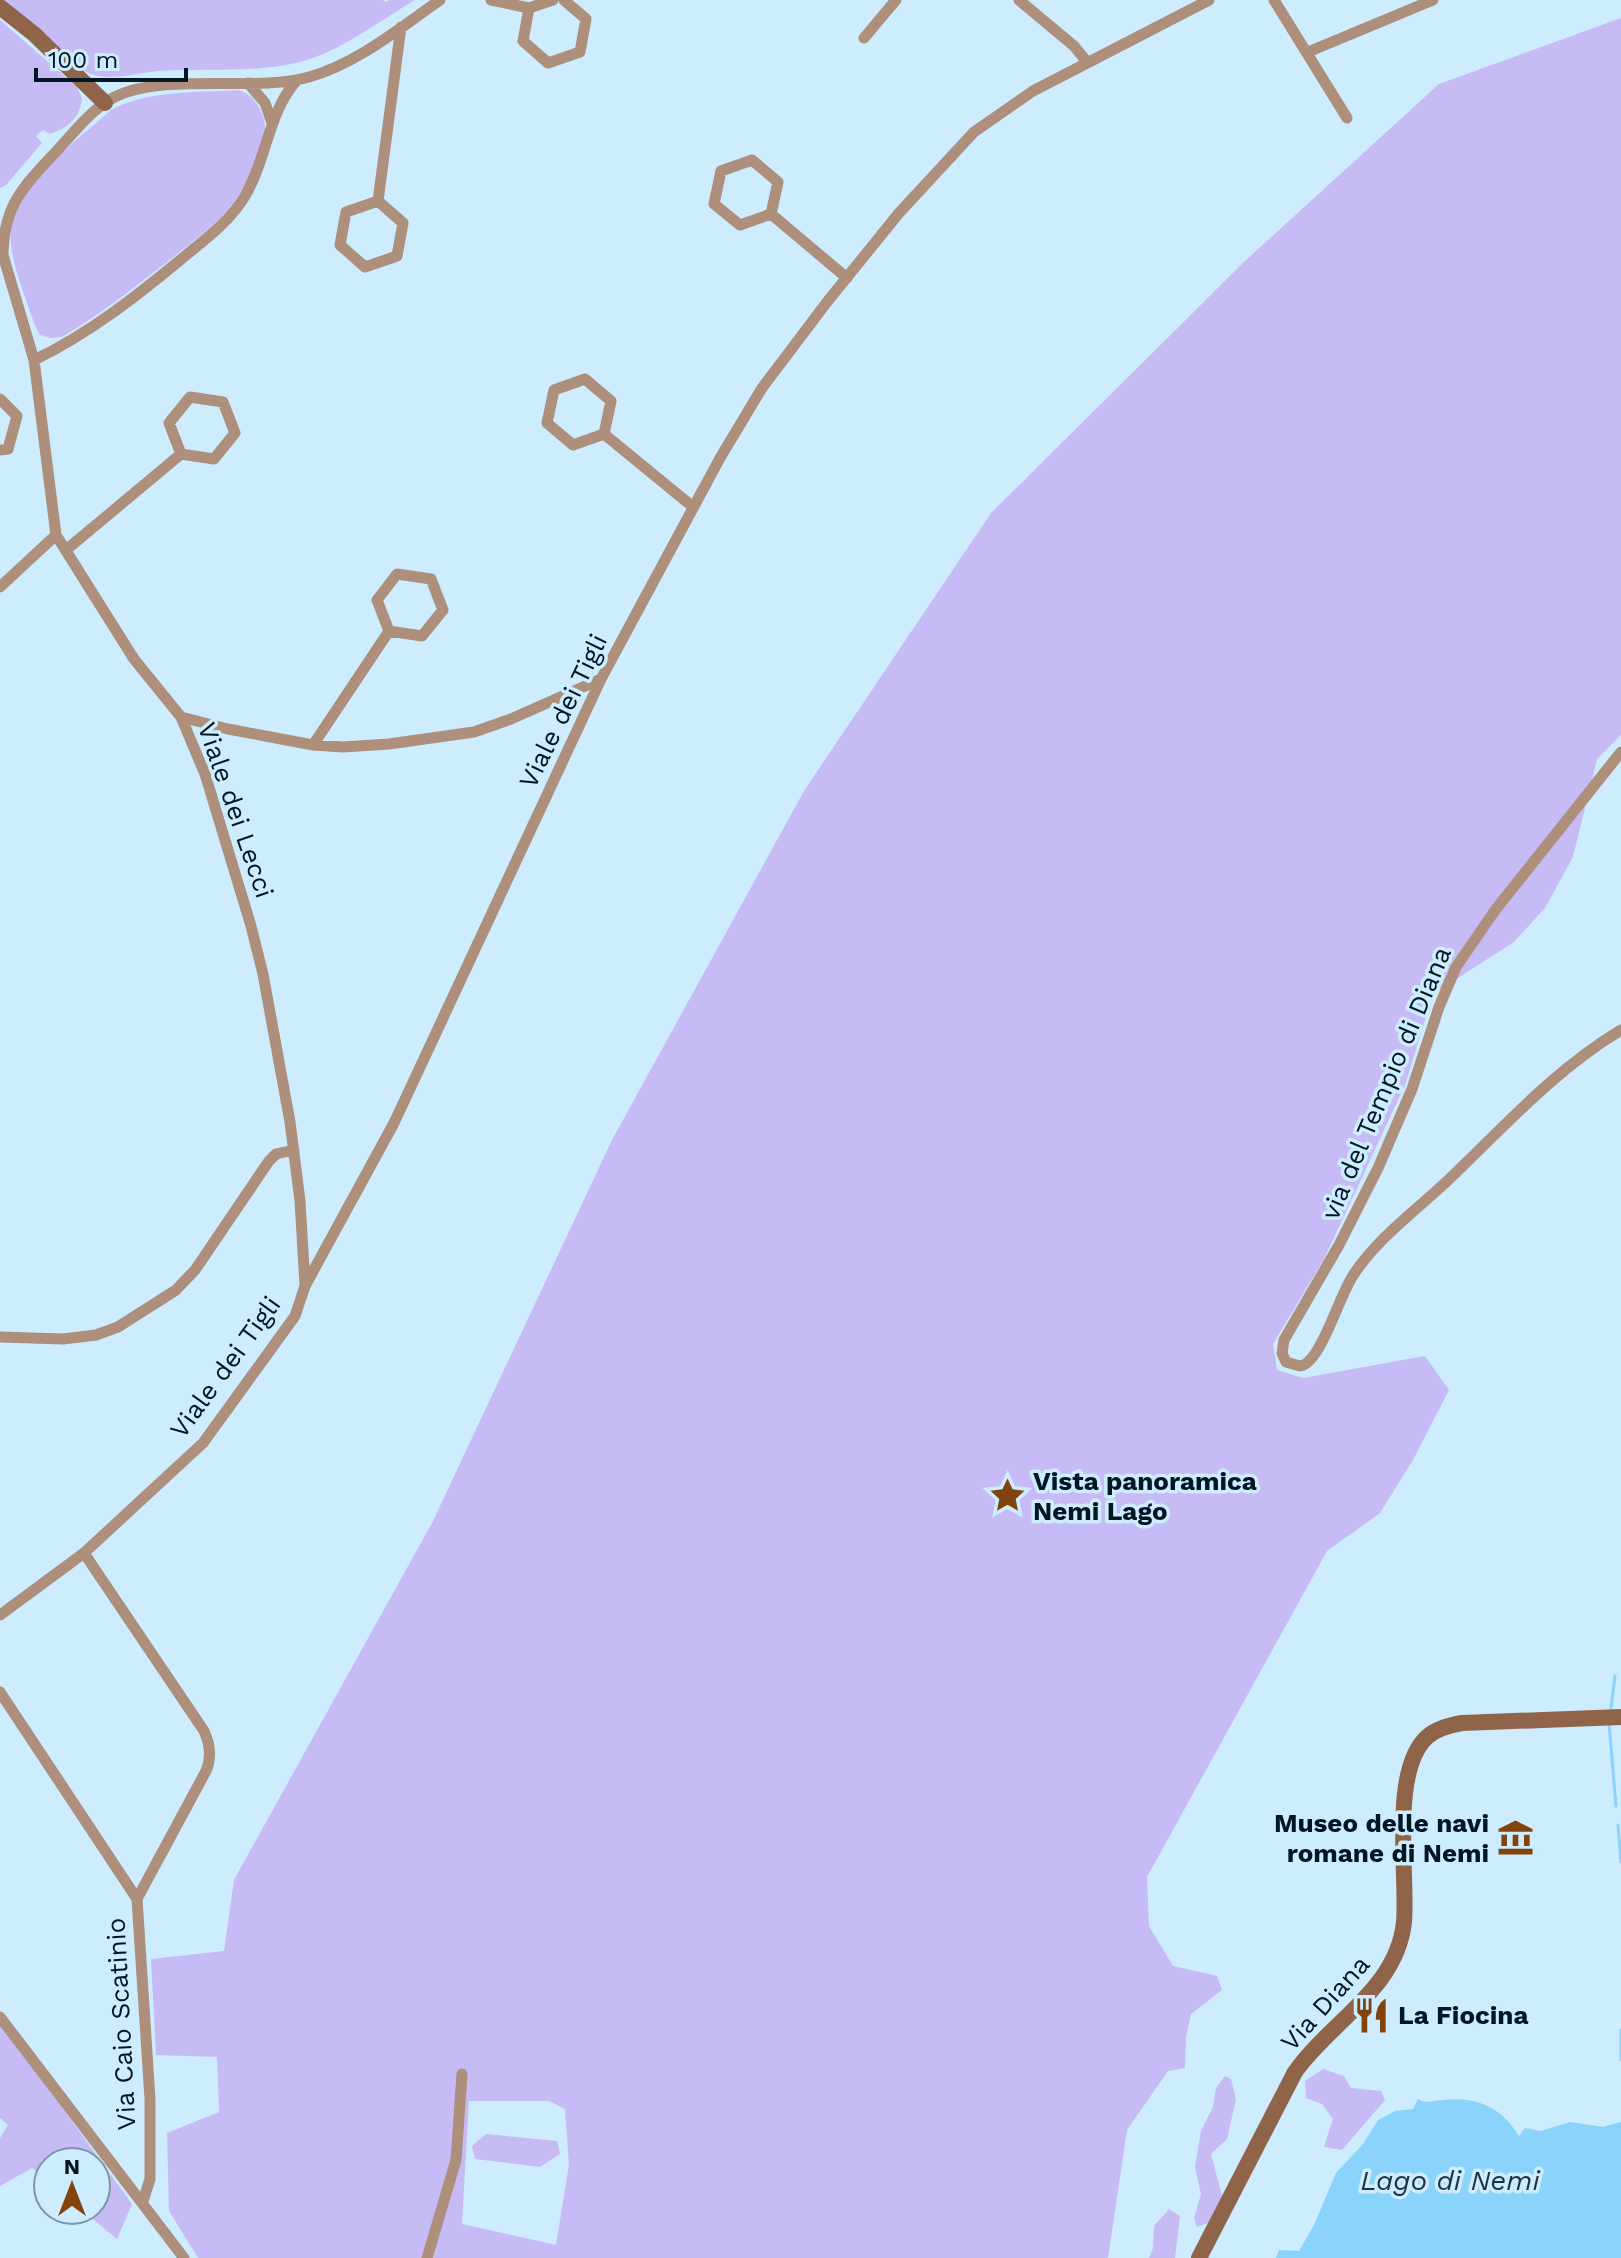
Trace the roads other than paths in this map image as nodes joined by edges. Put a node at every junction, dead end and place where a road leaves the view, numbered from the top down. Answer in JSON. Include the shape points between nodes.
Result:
{"nodes":[{"id":1,"x":440,"y":0,"type":"edge"},
{"id":2,"x":491,"y":0,"type":"edge"},
{"id":3,"x":553,"y":0,"type":"edge"},
{"id":4,"x":564,"y":0,"type":"edge"},
{"id":5,"x":896,"y":0,"type":"edge"},
{"id":6,"x":1019,"y":0,"type":"edge"},
{"id":7,"x":1209,"y":0,"type":"edge"},
{"id":8,"x":1274,"y":0,"type":"edge"},
{"id":9,"x":1433,"y":0,"type":"edge"},
{"id":10,"x":0,"y":7,"type":"edge"},
{"id":11,"x":529,"y":8,"type":"junction"},
{"id":12,"x":401,"y":27,"type":"junction"},
{"id":13,"x":864,"y":38,"type":"dead end"},
{"id":14,"x":1308,"y":52,"type":"junction"},
{"id":15,"x":1087,"y":62,"type":"junction"},
{"id":16,"x":297,"y":80,"type":"junction"},
{"id":17,"x":248,"y":83,"type":"junction"},
{"id":18,"x":105,"y":103,"type":"junction"},
{"id":19,"x":1347,"y":118,"type":"dead end"},
{"id":20,"x":273,"y":127,"type":"junction"},
{"id":21,"x":21,"y":189,"type":"junction"},
{"id":22,"x":0,"y":200,"type":"edge"},
{"id":23,"x":378,"y":201,"type":"junction"},
{"id":24,"x":771,"y":214,"type":"junction"},
{"id":25,"x":2,"y":249,"type":"edge"},
{"id":26,"x":847,"y":278,"type":"junction"},
{"id":27,"x":34,"y":360,"type":"junction"},
{"id":28,"x":0,"y":399,"type":"edge"},
{"id":29,"x":17,"y":416,"type":"junction"},
{"id":30,"x":41,"y":416,"type":"junction"},
{"id":31,"x":604,"y":434,"type":"junction"},
{"id":32,"x":0,"y":450,"type":"edge"},
{"id":33,"x":181,"y":454,"type":"junction"},
{"id":34,"x":693,"y":507,"type":"junction"},
{"id":35,"x":56,"y":535,"type":"junction"},
{"id":36,"x":66,"y":550,"type":"junction"},
{"id":37,"x":0,"y":587,"type":"edge"},
{"id":38,"x":389,"y":631,"type":"junction"},
{"id":39,"x":601,"y":679,"type":"junction"},
{"id":40,"x":181,"y":717,"type":"junction"},
{"id":41,"x":313,"y":745,"type":"junction"},
{"id":42,"x":1621,"y":752,"type":"edge"},
{"id":43,"x":1621,"y":1030,"type":"edge"},
{"id":44,"x":294,"y":1150,"type":"junction"},
{"id":45,"x":305,"y":1286,"type":"junction"},
{"id":46,"x":0,"y":1337,"type":"edge"},
{"id":47,"x":84,"y":1553,"type":"junction"},
{"id":48,"x":0,"y":1615,"type":"edge"},
{"id":49,"x":0,"y":1692,"type":"edge"},
{"id":50,"x":1621,"y":1717,"type":"edge"},
{"id":51,"x":137,"y":1899,"type":"junction"},
{"id":52,"x":0,"y":2017,"type":"edge"},
{"id":53,"x":462,"y":2074,"type":"dead end"},
{"id":54,"x":143,"y":2201,"type":"junction"},
{"id":55,"x":184,"y":2258,"type":"edge"},
{"id":56,"x":427,"y":2258,"type":"edge"},
{"id":57,"x":1199,"y":2258,"type":"edge"}],
"edges":[{"from":1,"to":12,"type":"street"},
{"from":2,"to":11,"type":"street"},
{"from":3,"to":11,"type":"street"},
{"from":4,"to":11,"type":"street","via":[[586,19],[580,52],[548,63],[523,41]]},
{"from":5,"to":13,"type":"street"},
{"from":6,"to":15,"type":"street"},
{"from":7,"to":15,"type":"street","name":"Viale dei Tigli"},
{"from":8,"to":14,"type":"street"},
{"from":9,"to":14,"type":"street"},
{"from":10,"to":18,"type":"street"},
{"from":12,"to":16,"type":"street","via":[[338,66]]},
{"from":12,"to":23,"type":"street"},
{"from":14,"to":19,"type":"street"},
{"from":15,"to":26,"type":"street","name":"Viale dei Tigli","via":[[974,132]]},
{"from":16,"to":17,"type":"street"},
{"from":16,"to":20,"type":"street","via":[[281,102]]},
{"from":17,"to":18,"type":"street","via":[[139,90]]},
{"from":17,"to":20,"type":"street","via":[[265,103]]},
{"from":18,"to":21,"type":"street"},
{"from":20,"to":27,"type":"street","via":[[250,186],[224,223],[143,290]]},
{"from":21,"to":22,"type":"street"},
{"from":21,"to":25,"type":"street","via":[[6,220]]},
{"from":23,"to":23,"type":"street","via":[[346,212],[340,245],[365,267],[397,256],[403,223]]},
{"from":24,"to":24,"type":"street","via":[[778,182],[752,160],[721,171],[714,204],[740,225]]},
{"from":24,"to":26,"type":"street"},
{"from":25,"to":27,"type":"street","name":"Viale dei Lecci"},
{"from":26,"to":34,"type":"street","name":"Viale dei Tigli","via":[[762,388]]},
{"from":27,"to":30,"type":"street","name":"Viale dei Lecci"},
{"from":28,"to":29,"type":"street"},
{"from":29,"to":30,"type":"street"},
{"from":29,"to":32,"type":"street","via":[[8,449]]},
{"from":30,"to":35,"type":"street","name":"Viale dei Lecci"},
{"from":31,"to":31,"type":"street","via":[[611,401],[585,379],[554,390],[547,423],[573,445]]},
{"from":31,"to":34,"type":"street"},
{"from":33,"to":33,"type":"street","via":[[214,459],[221,451],[235,433],[223,402],[190,397],[169,423]]},
{"from":33,"to":36,"type":"street"},
{"from":34,"to":39,"type":"street","name":"Viale dei Tigli"},
{"from":35,"to":36,"type":"street","name":"Viale dei Lecci"},
{"from":35,"to":37,"type":"street"},
{"from":36,"to":40,"type":"street","name":"Viale dei Lecci","via":[[134,659]]},
{"from":38,"to":38,"type":"street","via":[[422,636],[443,610],[431,579],[397,574],[383,591],[377,600]]},
{"from":38,"to":41,"type":"street"},
{"from":39,"to":41,"type":"street","via":[[461,735],[368,746]]},
{"from":39,"to":45,"type":"street","name":"Viale dei Tigli","via":[[394,1123]]},
{"from":40,"to":41,"type":"street"},
{"from":40,"to":44,"type":"street","name":"Viale dei Lecci","via":[[205,774],[253,934]]},
{"from":42,"to":43,"type":"street","name":"via del Tempio di Diana","via":[[1456,967],[1378,1168],[1284,1340],[1286,1362],[1305,1366],[1312,1360],[1343,1290],[1382,1240],[1555,1078]]},
{"from":44,"to":45,"type":"street","name":"Viale dei Lecci"},
{"from":44,"to":46,"type":"street","via":[[269,1161],[187,1281],[129,1320],[84,1337]]},
{"from":45,"to":47,"type":"street","name":"Viale dei Tigli","via":[[295,1316],[203,1443]]},
{"from":47,"to":48,"type":"street","name":"Viale dei Tigli"},
{"from":47,"to":51,"type":"street","via":[[204,1731],[210,1751],[206,1771]]},
{"from":49,"to":51,"type":"street","name":"Via Caio Scatinio"},
{"from":50,"to":57,"type":"street","name":"Via Diana","via":[[1462,1723],[1439,1729],[1421,1744],[1406,1789],[1404,1922],[1390,1968],[1295,2072]]},
{"from":51,"to":54,"type":"street","name":"Via Caio Scatinio","via":[[150,2087],[150,2179]]},
{"from":52,"to":54,"type":"street"},
{"from":53,"to":56,"type":"street","via":[[456,2160]]},
{"from":54,"to":55,"type":"street"}]}
